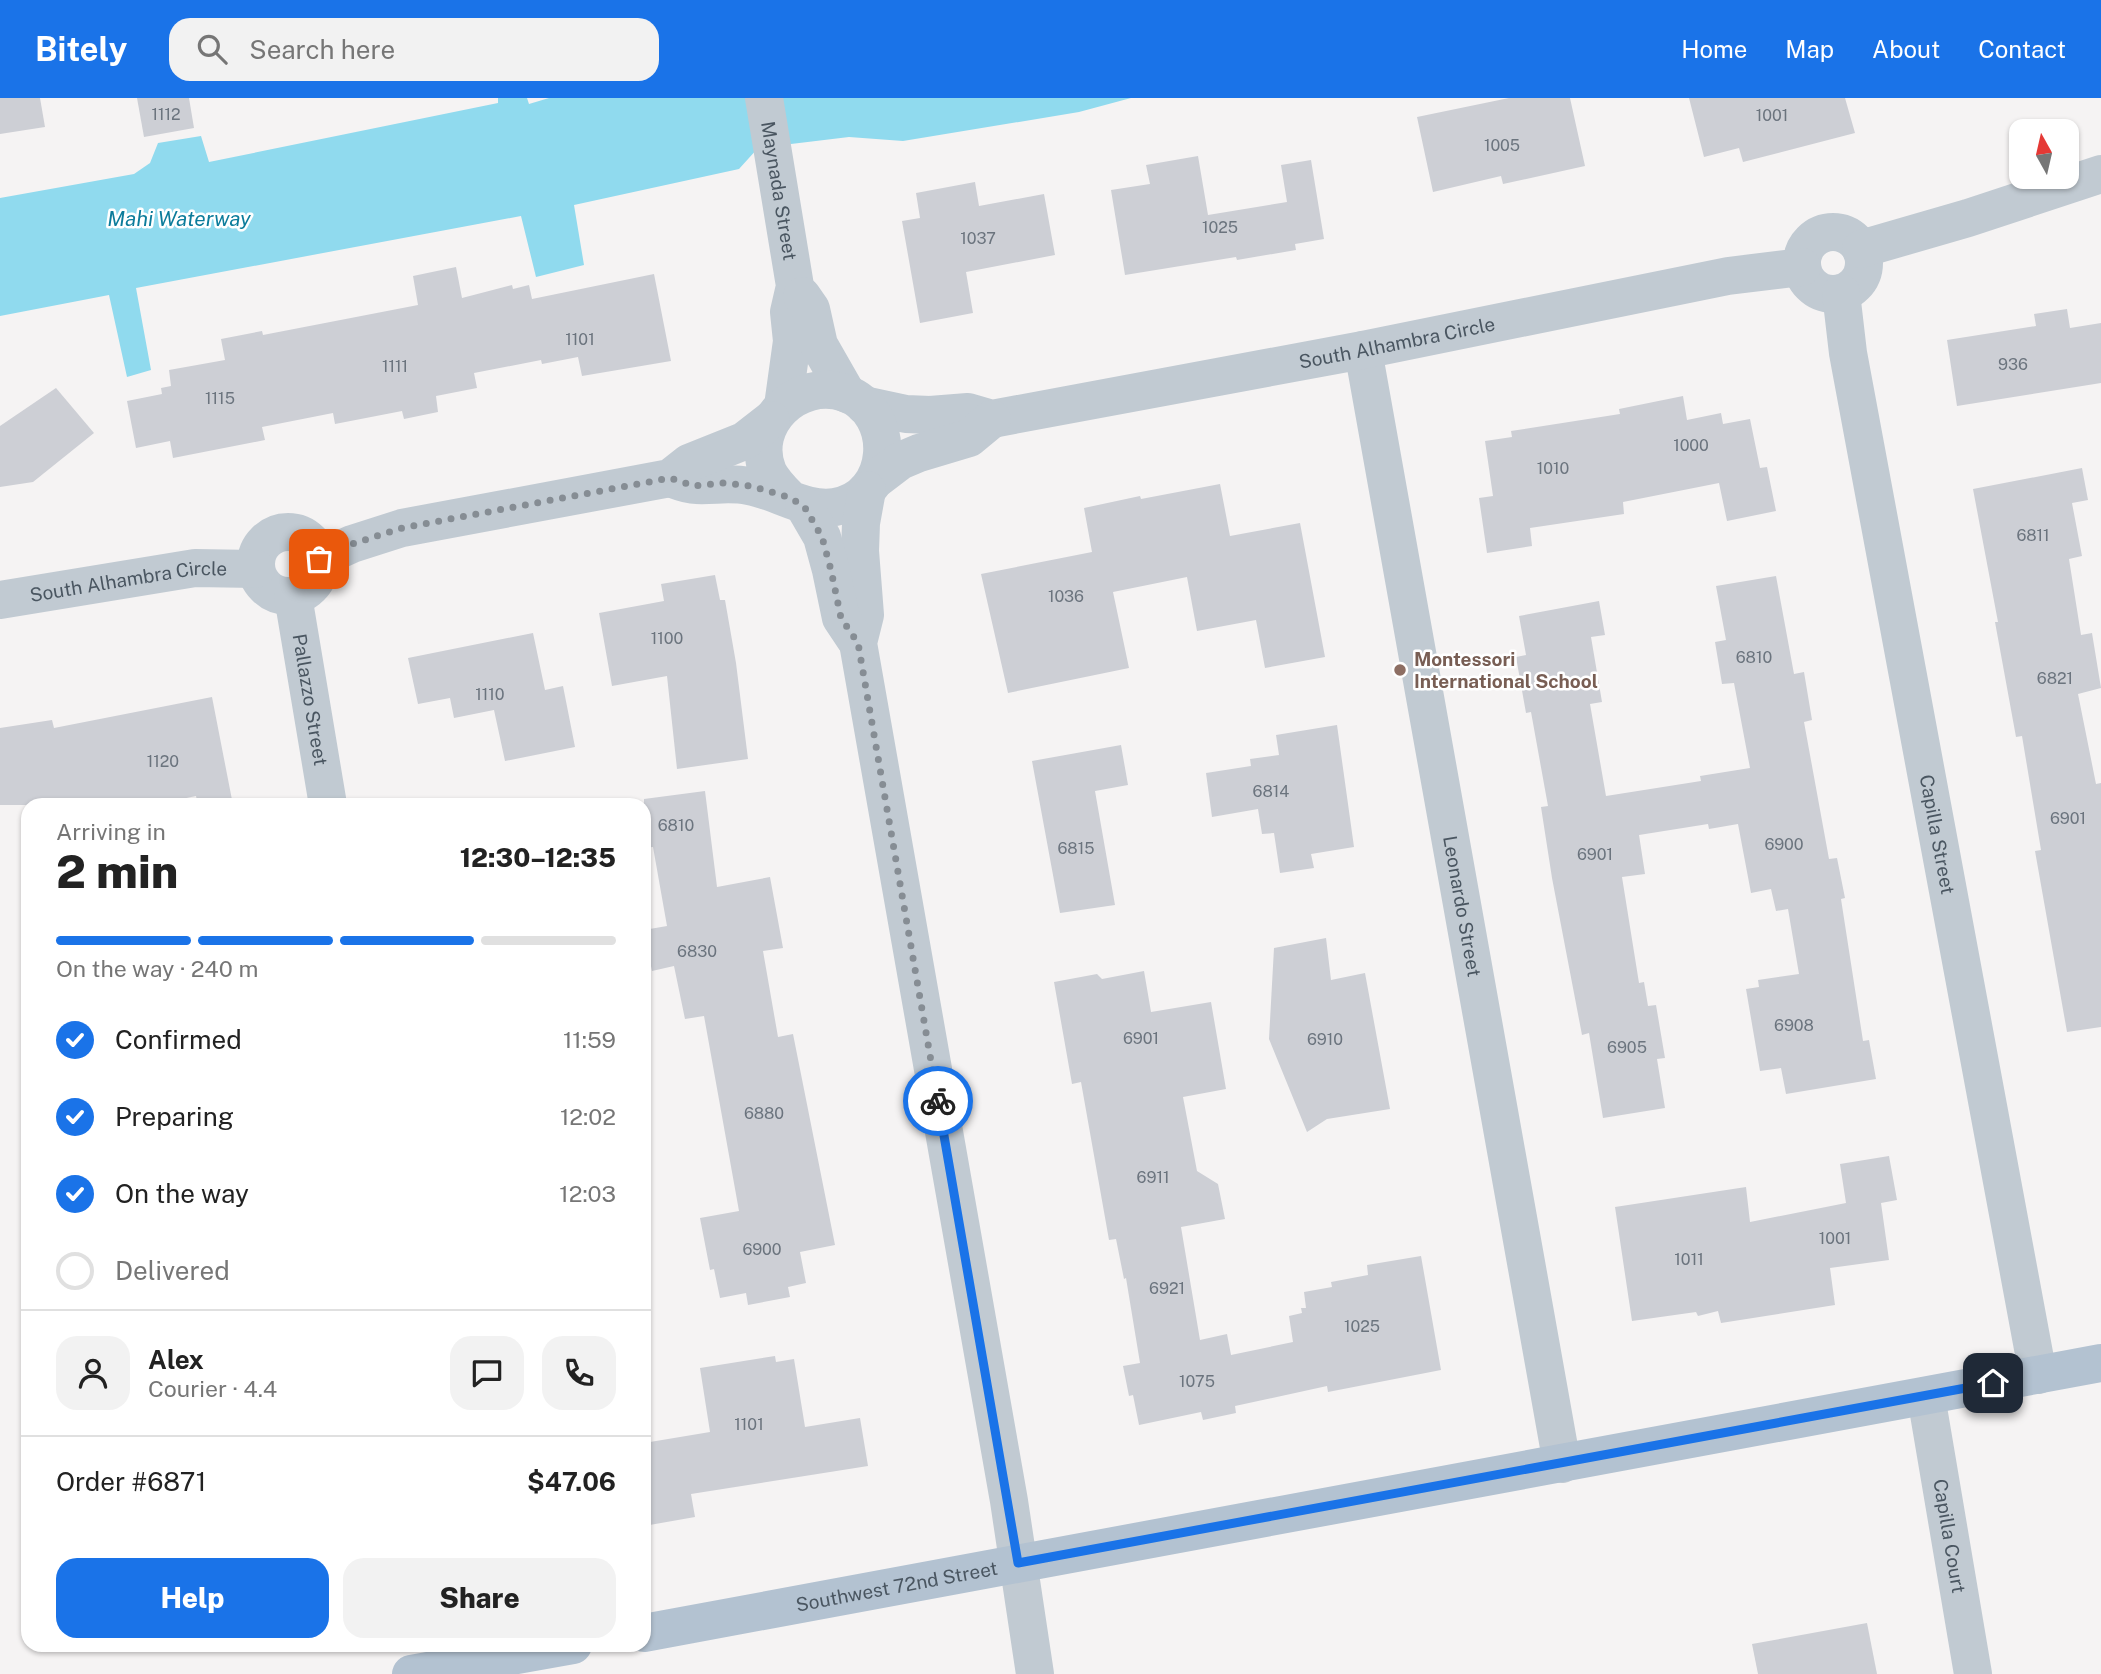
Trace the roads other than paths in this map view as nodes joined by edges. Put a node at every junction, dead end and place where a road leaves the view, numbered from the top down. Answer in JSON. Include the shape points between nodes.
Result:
{"nodes":[{"id":1,"x":764,"y":98,"type":"edge"},
{"id":2,"x":2101,"y":174,"type":"edge"},
{"id":3,"x":1861,"y":249,"type":"junction"},
{"id":4,"x":1802,"y":267,"type":"junction"},
{"id":5,"x":795,"y":286,"type":"junction"},
{"id":6,"x":1841,"y":293,"type":"junction"},
{"id":7,"x":1363,"y":350,"type":"junction"},
{"id":8,"x":856,"y":400,"type":"junction"},
{"id":9,"x":777,"y":413,"type":"junction"},
{"id":10,"x":992,"y":419,"type":"junction"},
{"id":11,"x":670,"y":478,"type":"junction"},
{"id":12,"x":871,"y":485,"type":"junction"},
{"id":13,"x":796,"y":501,"type":"junction"},
{"id":14,"x":319,"y":559,"type":"junction"},
{"id":15,"x":256,"y":569,"type":"junction"},
{"id":16,"x":293,"y":596,"type":"junction"},
{"id":17,"x":0,"y":600,"type":"edge"},
{"id":18,"x":858,"y":643,"type":"junction"},
{"id":19,"x":327,"y":798,"type":"edge"},
{"id":20,"x":2101,"y":1363,"type":"edge"},
{"id":21,"x":2038,"y":1375,"type":"junction"},
{"id":22,"x":1926,"y":1396,"type":"junction"},
{"id":23,"x":1562,"y":1464,"type":"junction"},
{"id":24,"x":1018,"y":1563,"type":"junction"},
{"id":25,"x":651,"y":1632,"type":"edge"},
{"id":26,"x":478,"y":1653,"type":"edge"},
{"id":27,"x":411,"y":1674,"type":"edge"},
{"id":28,"x":1035,"y":1674,"type":"edge"},
{"id":29,"x":1973,"y":1674,"type":"edge"}],
"edges":[{"from":1,"to":5,"type":"street","name":"Maynada Street"},
{"from":2,"to":3,"type":"street"},
{"from":3,"to":4,"type":"street","via":[[1848,235],[1819,234],[1805,249]]},
{"from":3,"to":6,"type":"street","via":[[1861,276]]},
{"from":4,"to":6,"type":"street","via":[[1816,288]]},
{"from":4,"to":7,"type":"street","name":"South Alhambra Circle","via":[[1728,276]]},
{"from":5,"to":8,"type":"street","name":"Maynada Street","via":[[811,309],[819,345]]},
{"from":5,"to":9,"type":"street","name":"Maynada Street","via":[[789,312],[792,341]]},
{"from":6,"to":21,"type":"street","name":"Capilla Street","via":[[1848,353]]},
{"from":7,"to":10,"type":"street","name":"South Alhambra Circle"},
{"from":7,"to":23,"type":"street","name":"Leonardo Street"},
{"from":8,"to":9,"type":"street","via":[[830,390],[813,390],[796,396]]},
{"from":8,"to":10,"type":"street","name":"South Alhambra Circle","via":[[906,414],[968,412]]},
{"from":8,"to":12,"type":"street","via":[[877,421],[883,440],[882,460]]},
{"from":9,"to":11,"type":"street","via":[[744,441],[689,463]]},
{"from":9,"to":13,"type":"street","via":[[765,436],[767,470],[775,485]]},
{"from":10,"to":12,"type":"street","name":"South Alhambra Circle","via":[[969,438],[900,461]]},
{"from":11,"to":13,"type":"street","via":[[694,486],[751,486]]},
{"from":11,"to":14,"type":"street","via":[[402,528]]},
{"from":12,"to":13,"type":"street","via":[[838,507],[821,509]]},
{"from":12,"to":18,"type":"street","via":[[861,523],[864,615]]},
{"from":13,"to":18,"type":"street","via":[[822,537],[841,618]]},
{"from":14,"to":15,"type":"street","via":[[302,535],[282,533],[259,549]]},
{"from":14,"to":16,"type":"street","via":[[314,583]]},
{"from":15,"to":16,"type":"street","via":[[273,593]]},
{"from":15,"to":17,"type":"street","name":"South Alhambra Circle","via":[[195,568]]},
{"from":16,"to":19,"type":"street","name":"Pallazzo Street"},
{"from":18,"to":24,"type":"street"},
{"from":20,"to":21,"type":"main road","name":"Southwest 72nd Street"},
{"from":21,"to":22,"type":"main road","name":"Southwest 72nd Street"},
{"from":22,"to":23,"type":"main road","name":"Southwest 72nd Street"},
{"from":22,"to":29,"type":"street","name":"Capilla Court"},
{"from":23,"to":24,"type":"main road","name":"Southwest 72nd Street"},
{"from":24,"to":25,"type":"main road","name":"Southwest 72nd Street"},
{"from":24,"to":28,"type":"street"},
{"from":26,"to":27,"type":"main road"}]}
